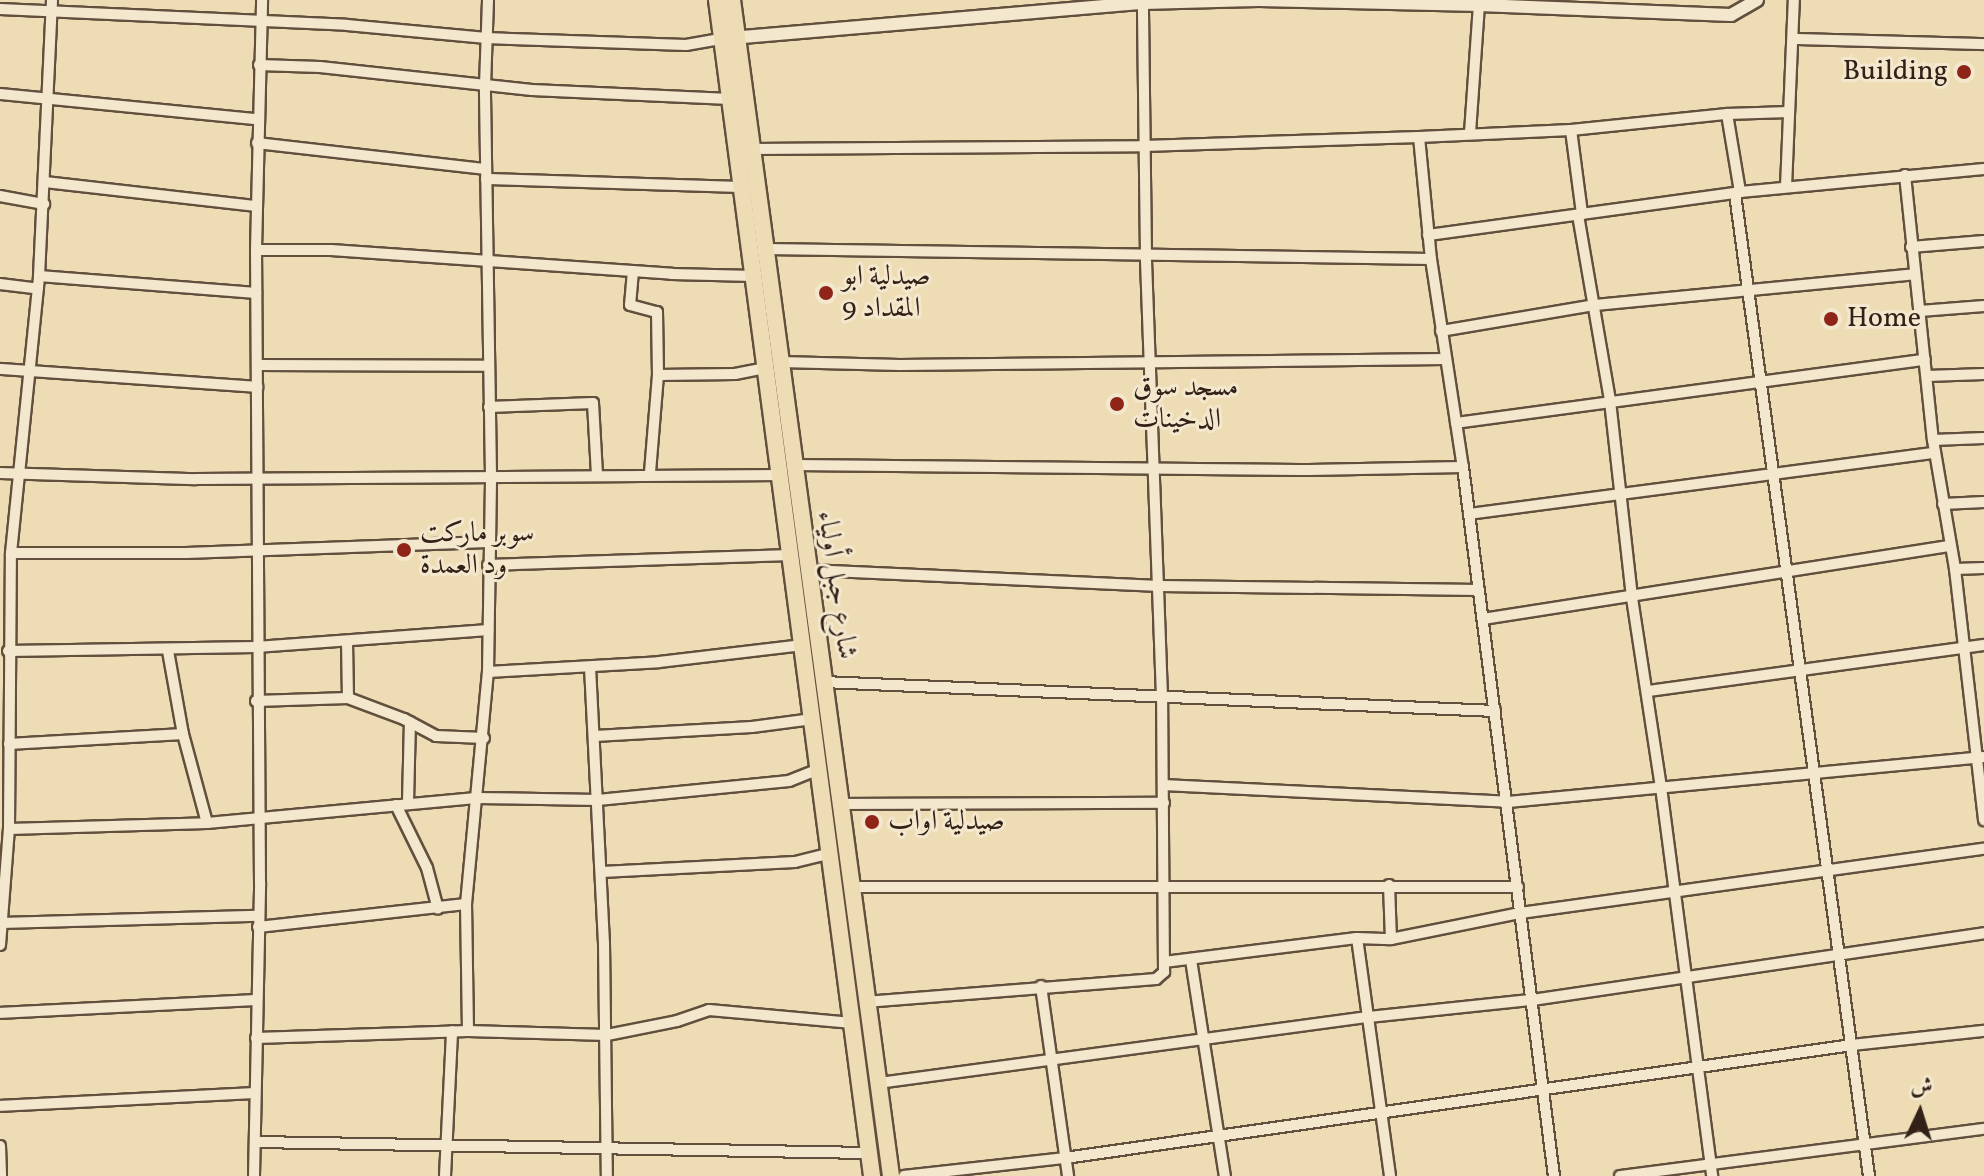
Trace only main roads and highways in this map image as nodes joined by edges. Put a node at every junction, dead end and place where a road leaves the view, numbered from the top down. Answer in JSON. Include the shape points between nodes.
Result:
{"nodes":[{"id":1,"x":717,"y":0,"type":"edge"},
{"id":2,"x":732,"y":0,"type":"edge"},
{"id":3,"x":730,"y":38,"type":"junction"},
{"id":4,"x":774,"y":365,"type":"junction"},
{"id":5,"x":787,"y":470,"type":"junction"},
{"id":6,"x":806,"y":610,"type":"junction"},
{"id":7,"x":872,"y":1176,"type":"edge"},
{"id":8,"x":891,"y":1176,"type":"edge"}],
"edges":[{"from":1,"to":3,"type":"main road","name":"شارع جبل أولياء"},
{"from":2,"to":3,"type":"main road","name":"شارع جبل أولياء"},
{"from":3,"to":4,"type":"main road","name":"شارع جبل أولياء","via":[[766,249]]},
{"from":3,"to":4,"type":"main road","name":"شارع جبل أولياء","via":[[730,99],[754,276]]},
{"from":4,"to":5,"type":"main road","name":"شارع جبل أولياء"},
{"from":5,"to":6,"type":"main road","name":"شارع جبل أولياء","via":[[791,555]]},
{"from":5,"to":6,"type":"main road","name":"شارع جبل أولياء","via":[[809,570]]},
{"from":6,"to":7,"type":"main road","name":"شارع جبل أولياء","via":[[803,645]]},
{"from":6,"to":8,"type":"main road","name":"شارع جبل أولياء","via":[[823,682]]}]}
